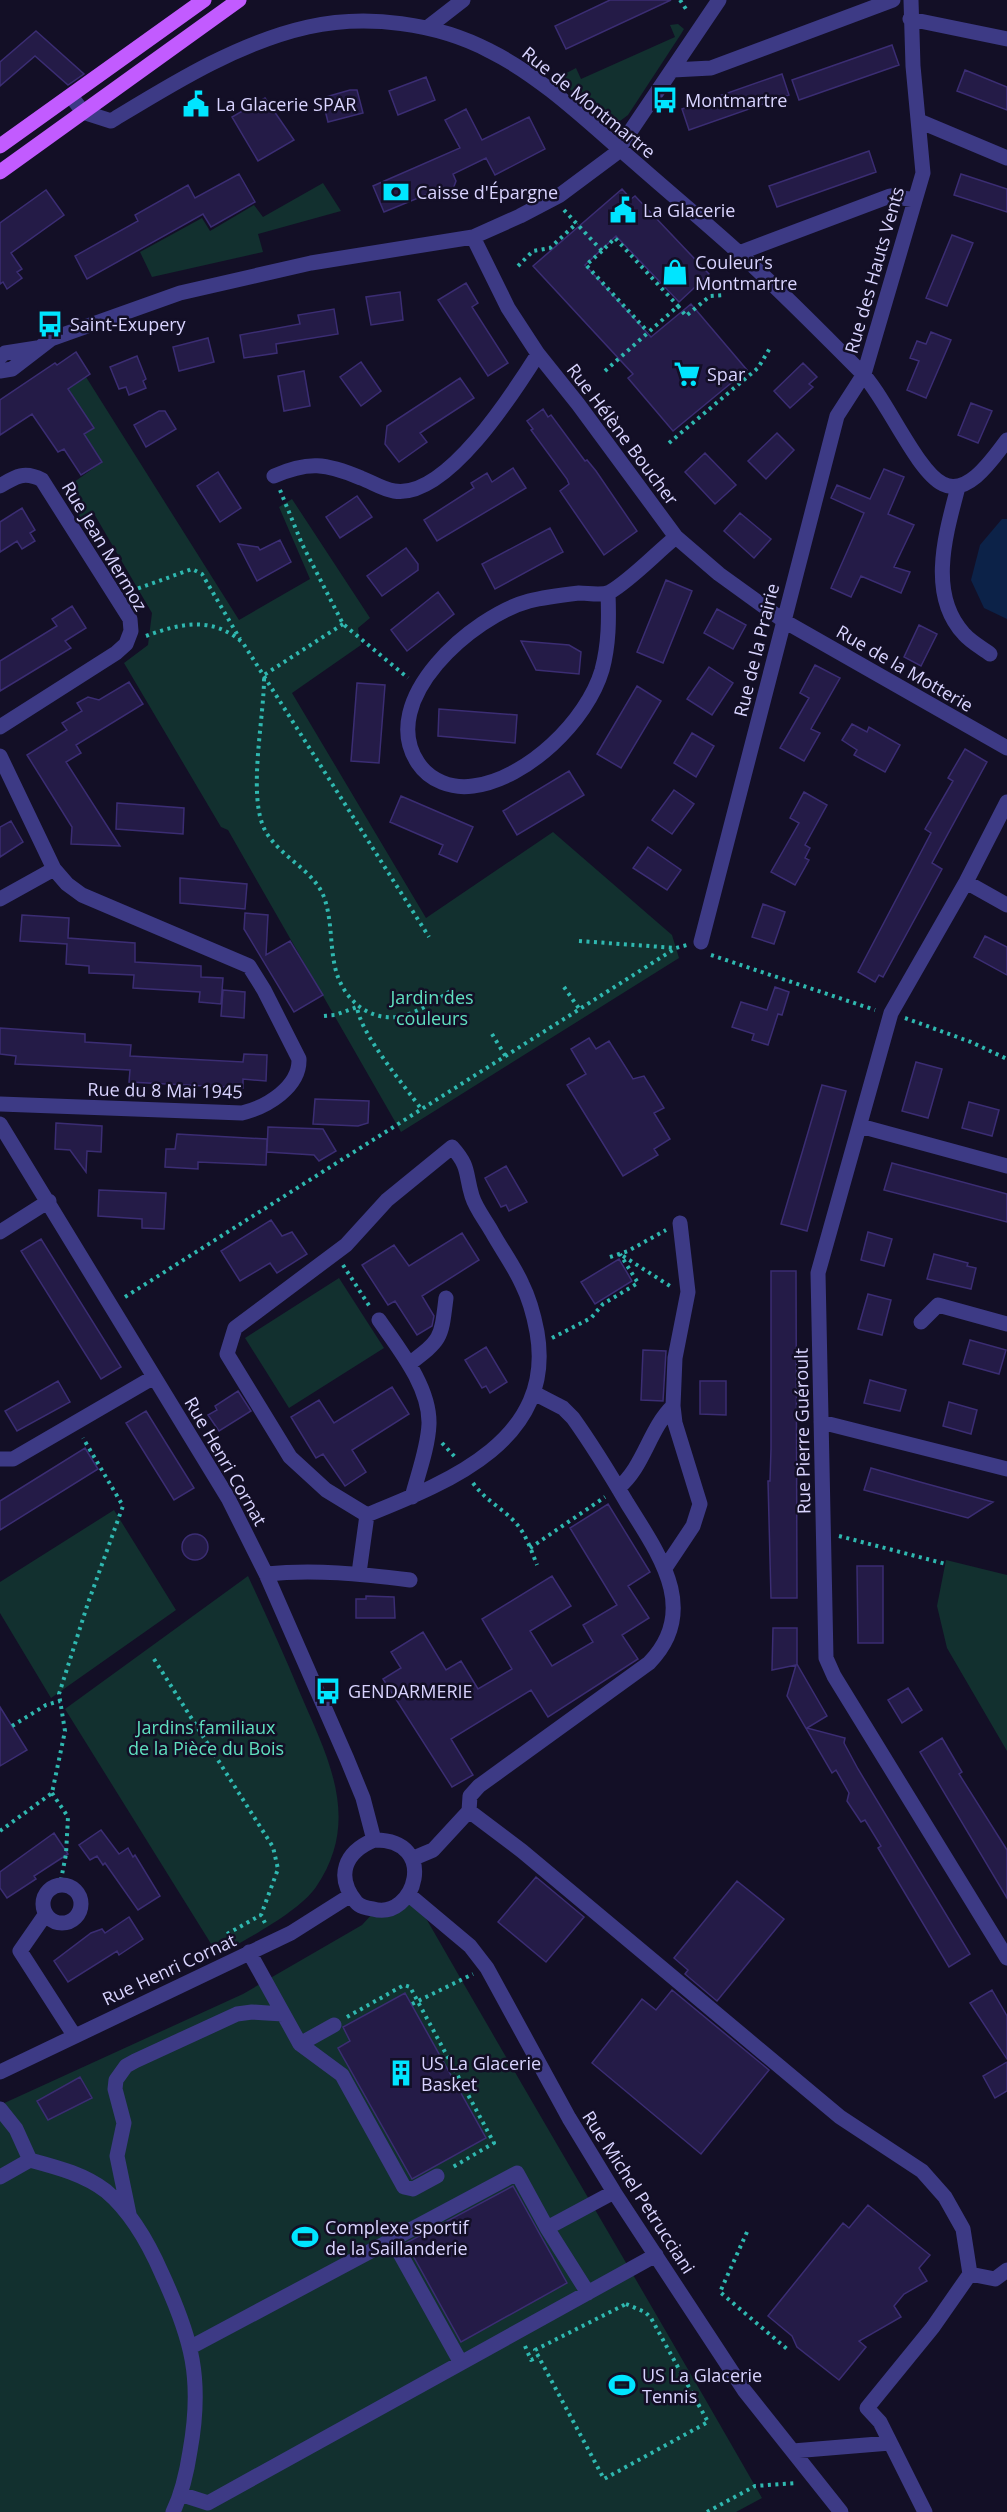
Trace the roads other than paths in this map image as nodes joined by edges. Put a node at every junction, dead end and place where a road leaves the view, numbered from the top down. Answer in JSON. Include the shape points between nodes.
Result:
{"nodes":[{"id":1,"x":204,"y":0,"type":"edge"},
{"id":2,"x":238,"y":0,"type":"edge"},
{"id":3,"x":463,"y":0,"type":"edge"},
{"id":4,"x":719,"y":0,"type":"edge"},
{"id":5,"x":893,"y":0,"type":"edge"},
{"id":6,"x":911,"y":0,"type":"edge"},
{"id":7,"x":910,"y":19,"type":"junction"},
{"id":8,"x":427,"y":28,"type":"junction"},
{"id":9,"x":1007,"y":39,"type":"edge"},
{"id":10,"x":673,"y":70,"type":"junction"},
{"id":11,"x":71,"y":96,"type":"junction"},
{"id":12,"x":83,"y":112,"type":"junction"},
{"id":13,"x":919,"y":121,"type":"junction"},
{"id":14,"x":0,"y":146,"type":"edge"},
{"id":15,"x":619,"y":148,"type":"junction"},
{"id":16,"x":1007,"y":158,"type":"edge"},
{"id":17,"x":2,"y":167,"type":"edge"},
{"id":18,"x":915,"y":200,"type":"junction"},
{"id":19,"x":473,"y":237,"type":"junction"},
{"id":20,"x":739,"y":253,"type":"junction"},
{"id":21,"x":37,"y":348,"type":"junction"},
{"id":22,"x":537,"y":354,"type":"junction"},
{"id":23,"x":0,"y":357,"type":"edge"},
{"id":24,"x":0,"y":372,"type":"edge"},
{"id":25,"x":864,"y":375,"type":"junction"},
{"id":26,"x":1007,"y":440,"type":"edge"},
{"id":27,"x":273,"y":476,"type":"road end"},
{"id":28,"x":0,"y":486,"type":"edge"},
{"id":29,"x":958,"y":487,"type":"junction"},
{"id":30,"x":676,"y":537,"type":"junction"},
{"id":31,"x":608,"y":593,"type":"junction"},
{"id":32,"x":784,"y":621,"type":"junction"},
{"id":33,"x":990,"y":654,"type":"dead end"},
{"id":34,"x":0,"y":727,"type":"edge"},
{"id":35,"x":1007,"y":748,"type":"edge"},
{"id":36,"x":0,"y":756,"type":"edge"},
{"id":37,"x":1007,"y":802,"type":"edge"},
{"id":38,"x":54,"y":869,"type":"junction"},
{"id":39,"x":966,"y":882,"type":"junction"},
{"id":40,"x":0,"y":899,"type":"edge"},
{"id":41,"x":1007,"y":905,"type":"edge"},
{"id":42,"x":701,"y":942,"type":"road end"},
{"id":43,"x":0,"y":1104,"type":"edge"},
{"id":44,"x":0,"y":1124,"type":"edge"},
{"id":45,"x":860,"y":1126,"type":"junction"},
{"id":46,"x":1007,"y":1166,"type":"edge"},
{"id":47,"x":49,"y":1201,"type":"junction"},
{"id":48,"x":680,"y":1223,"type":"road end"},
{"id":49,"x":0,"y":1232,"type":"edge"},
{"id":50,"x":446,"y":1298,"type":"dead end"},
{"id":51,"x":379,"y":1320,"type":"road end"},
{"id":52,"x":921,"y":1322,"type":"dead end"},
{"id":53,"x":1007,"y":1324,"type":"edge"},
{"id":54,"x":409,"y":1364,"type":"junction"},
{"id":55,"x":154,"y":1377,"type":"junction"},
{"id":56,"x":534,"y":1393,"type":"junction"},
{"id":57,"x":673,"y":1406,"type":"junction"},
{"id":58,"x":821,"y":1422,"type":"junction"},
{"id":59,"x":0,"y":1459,"type":"edge"},
{"id":60,"x":1007,"y":1469,"type":"edge"},
{"id":61,"x":618,"y":1488,"type":"junction"},
{"id":62,"x":412,"y":1497,"type":"junction"},
{"id":63,"x":368,"y":1515,"type":"junction"},
{"id":64,"x":665,"y":1568,"type":"junction"},
{"id":65,"x":359,"y":1573,"type":"junction"},
{"id":66,"x":266,"y":1574,"type":"junction"},
{"id":67,"x":410,"y":1580,"type":"dead end"},
{"id":68,"x":469,"y":1811,"type":"junction"},
{"id":69,"x":374,"y":1840,"type":"junction"},
{"id":70,"x":414,"y":1858,"type":"junction"},
{"id":71,"x":408,"y":1894,"type":"junction"},
{"id":72,"x":351,"y":1895,"type":"junction"},
{"id":73,"x":45,"y":1915,"type":"junction"},
{"id":74,"x":249,"y":1952,"type":"junction"},
{"id":75,"x":1007,"y":1958,"type":"edge"},
{"id":76,"x":283,"y":2014,"type":"junction"},
{"id":77,"x":334,"y":2025,"type":"road end"},
{"id":78,"x":74,"y":2035,"type":"junction"},
{"id":79,"x":300,"y":2044,"type":"junction"},
{"id":80,"x":0,"y":2072,"type":"edge"},
{"id":81,"x":0,"y":2109,"type":"edge"},
{"id":82,"x":30,"y":2160,"type":"junction"},
{"id":83,"x":437,"y":2176,"type":"road end"},
{"id":84,"x":0,"y":2177,"type":"edge"},
{"id":85,"x":614,"y":2192,"type":"junction"},
{"id":86,"x":129,"y":2216,"type":"junction"},
{"id":87,"x":548,"y":2228,"type":"junction"},
{"id":88,"x":392,"y":2239,"type":"junction"},
{"id":89,"x":656,"y":2255,"type":"junction"},
{"id":90,"x":1007,"y":2270,"type":"edge"},
{"id":91,"x":970,"y":2274,"type":"junction"},
{"id":92,"x":588,"y":2293,"type":"junction"},
{"id":93,"x":191,"y":2346,"type":"junction"},
{"id":94,"x":461,"y":2363,"type":"junction"},
{"id":95,"x":890,"y":2443,"type":"junction"},
{"id":96,"x":793,"y":2451,"type":"junction"},
{"id":97,"x":180,"y":2494,"type":"junction"},
{"id":98,"x":210,"y":2508,"type":"edge"},
{"id":99,"x":173,"y":2512,"type":"edge"},
{"id":100,"x":841,"y":2512,"type":"edge"},
{"id":101,"x":925,"y":2512,"type":"edge"}],
"edges":[{"from":1,"to":11,"type":"main road"},
{"from":2,"to":12,"type":"main road"},
{"from":3,"to":8,"type":"street"},
{"from":4,"to":10,"type":"street"},
{"from":5,"to":10,"type":"street","via":[[711,68]]},
{"from":6,"to":7,"type":"street","name":"Rue des Hauts Vents"},
{"from":7,"to":9,"type":"street"},
{"from":7,"to":13,"type":"street","name":"Rue des Hauts Vents"},
{"from":8,"to":12,"type":"street","name":"Rue de Montmartre","via":[[367,22],[309,27],[251,46],[173,84],[111,121]]},
{"from":8,"to":15,"type":"street","name":"Rue de Montmartre","via":[[491,51],[545,88]]},
{"from":10,"to":15,"type":"street"},
{"from":11,"to":12,"type":"street"},
{"from":11,"to":14,"type":"main road"},
{"from":12,"to":17,"type":"main road"},
{"from":13,"to":16,"type":"street"},
{"from":13,"to":18,"type":"street","name":"Rue des Hauts Vents","via":[[922,173]]},
{"from":15,"to":19,"type":"street","via":[[560,195]]},
{"from":15,"to":20,"type":"street","name":"Rue de Montmartre"},
{"from":18,"to":20,"type":"street","via":[[890,196]]},
{"from":18,"to":25,"type":"street","name":"Rue des Hauts Vents"},
{"from":19,"to":21,"type":"street","via":[[311,262],[188,291],[96,322]]},
{"from":19,"to":22,"type":"street","name":"Rue Hélène Boucher","via":[[508,308]]},
{"from":20,"to":25,"type":"street","name":"Rue de Montmartre"},
{"from":21,"to":23,"type":"street"},
{"from":21,"to":24,"type":"street","via":[[12,369]]},
{"from":22,"to":27,"type":"street","via":[[505,406],[480,436],[435,479],[414,490],[396,491],[318,464],[297,466]]},
{"from":22,"to":30,"type":"street","name":"Rue Hélène Boucher"},
{"from":25,"to":29,"type":"street","name":"Rue des Hauts Vents","via":[[927,470],[943,485]]},
{"from":25,"to":32,"type":"street","name":"Rue de la Prairie","via":[[837,416]]},
{"from":26,"to":29,"type":"street","via":[[973,478]]},
{"from":28,"to":34,"type":"street","name":"Rue Jean Mermoz","via":[[18,475],[30,474],[42,480],[130,619],[131,631],[126,644],[102,663]]},
{"from":29,"to":33,"type":"street","via":[[943,552],[943,583],[951,616],[964,635]]},
{"from":30,"to":31,"type":"street"},
{"from":30,"to":32,"type":"street","name":"Rue Hélène Boucher"},
{"from":31,"to":31,"type":"street","via":[[554,596],[506,610],[455,645],[434,666],[410,714],[407,735],[411,753],[423,770],[459,788],[484,785],[535,759],[553,743],[593,693],[607,650]]},
{"from":32,"to":35,"type":"street","name":"Rue de la Motterie"},
{"from":32,"to":42,"type":"street","name":"Rue de la Prairie"},
{"from":36,"to":38,"type":"street","name":"Rue du 8 Mai 1945"},
{"from":37,"to":39,"type":"street","name":"Rue Pierre Guéroult"},
{"from":38,"to":40,"type":"street"},
{"from":38,"to":43,"type":"street","name":"Rue du 8 Mai 1945","via":[[82,895],[249,966],[299,1059],[299,1071],[279,1094],[255,1110],[242,1113]]},
{"from":39,"to":41,"type":"street"},
{"from":39,"to":45,"type":"street","name":"Rue Pierre Guéroult","via":[[891,1014]]},
{"from":44,"to":47,"type":"street","name":"Rue Henri Cornat"},
{"from":45,"to":46,"type":"street"},
{"from":45,"to":58,"type":"street","name":"Rue Pierre Guéroult","via":[[819,1273]]},
{"from":47,"to":49,"type":"street"},
{"from":47,"to":55,"type":"street","name":"Rue Henri Cornat"},
{"from":48,"to":57,"type":"street","via":[[688,1292],[675,1358]]},
{"from":50,"to":54,"type":"street","via":[[437,1342]]},
{"from":51,"to":54,"type":"street"},
{"from":52,"to":53,"type":"street","via":[[938,1305]]},
{"from":54,"to":62,"type":"street","via":[[427,1406],[428,1436]]},
{"from":55,"to":59,"type":"street","via":[[13,1460]]},
{"from":55,"to":66,"type":"street","name":"Rue Henri Cornat","via":[[228,1498]]},
{"from":56,"to":61,"type":"street","via":[[563,1408],[573,1418]]},
{"from":56,"to":62,"type":"street","via":[[502,1441],[465,1471]]},
{"from":56,"to":63,"type":"street","via":[[539,1344],[522,1284],[472,1197],[465,1163],[452,1147],[387,1200],[346,1245],[235,1328],[227,1354],[290,1456],[326,1490]]},
{"from":57,"to":61,"type":"street","via":[[664,1415],[628,1480]]},
{"from":57,"to":64,"type":"street","via":[[700,1504],[693,1526]]},
{"from":58,"to":60,"type":"street"},
{"from":58,"to":75,"type":"street","name":"Rue Pierre Guéroult","via":[[826,1658]]},
{"from":61,"to":64,"type":"street"},
{"from":62,"to":63,"type":"street"},
{"from":63,"to":65,"type":"street"},
{"from":64,"to":68,"type":"street","via":[[672,1591],[672,1625],[657,1655],[479,1786],[470,1796]]},
{"from":65,"to":66,"type":"street"},
{"from":65,"to":67,"type":"street"},
{"from":66,"to":69,"type":"street","name":"Rue Henri Cornat","via":[[354,1775]]},
{"from":68,"to":70,"type":"street","via":[[433,1850]]},
{"from":68,"to":91,"type":"street","via":[[840,2117],[922,2171],[945,2197],[963,2229]]},
{"from":69,"to":70,"type":"street","via":[[387,1839],[402,1845]]},
{"from":69,"to":72,"type":"street","via":[[358,1846],[347,1860],[345,1880]]},
{"from":70,"to":71,"type":"street","via":[[416,1876]]},
{"from":71,"to":72,"type":"street","via":[[393,1908],[378,1911],[359,1906]]},
{"from":71,"to":85,"type":"street","name":"Rue Michel Petrucciani","via":[[470,1946],[488,1968],[568,2118]]},
{"from":72,"to":74,"type":"street","name":"Rue Henri Cornat","via":[[316,1919]]},
{"from":73,"to":73,"type":"street","via":[[44,1896],[53,1887],[60,1885],[77,1892],[80,1910],[67,1923],[55,1922]]},
{"from":73,"to":78,"type":"street","via":[[20,1951]]},
{"from":74,"to":76,"type":"street"},
{"from":74,"to":78,"type":"street","name":"Rue Henri Cornat"},
{"from":76,"to":79,"type":"street"},
{"from":76,"to":86,"type":"street","via":[[237,2013],[135,2061],[120,2073],[115,2089],[124,2123],[117,2156]]},
{"from":77,"to":79,"type":"street"},
{"from":78,"to":80,"type":"street","name":"Rue Henri Cornat"},
{"from":79,"to":83,"type":"street","via":[[342,2075],[404,2187],[413,2189]]},
{"from":81,"to":82,"type":"street","via":[[16,2129]]},
{"from":82,"to":84,"type":"street"},
{"from":82,"to":86,"type":"street","via":[[91,2181]]},
{"from":85,"to":87,"type":"street"},
{"from":85,"to":89,"type":"street","name":"Rue Michel Petrucciani"},
{"from":86,"to":93,"type":"street","via":[[153,2254]]},
{"from":87,"to":88,"type":"street","via":[[517,2173]]},
{"from":87,"to":92,"type":"street"},
{"from":88,"to":93,"type":"street"},
{"from":88,"to":94,"type":"street"},
{"from":89,"to":92,"type":"street"},
{"from":89,"to":96,"type":"street","name":"Rue Michel Petrucciani","via":[[744,2390]]},
{"from":90,"to":91,"type":"street","via":[[995,2279]]},
{"from":91,"to":95,"type":"street","via":[[867,2408],[880,2422]]},
{"from":92,"to":94,"type":"street"},
{"from":93,"to":97,"type":"street","via":[[197,2384],[196,2415]]},
{"from":94,"to":98,"type":"street"},
{"from":95,"to":96,"type":"street"},
{"from":95,"to":101,"type":"street"},
{"from":96,"to":100,"type":"street","name":"Rue Michel Petrucciani"},
{"from":97,"to":98,"type":"street"},
{"from":97,"to":99,"type":"street"}]}
